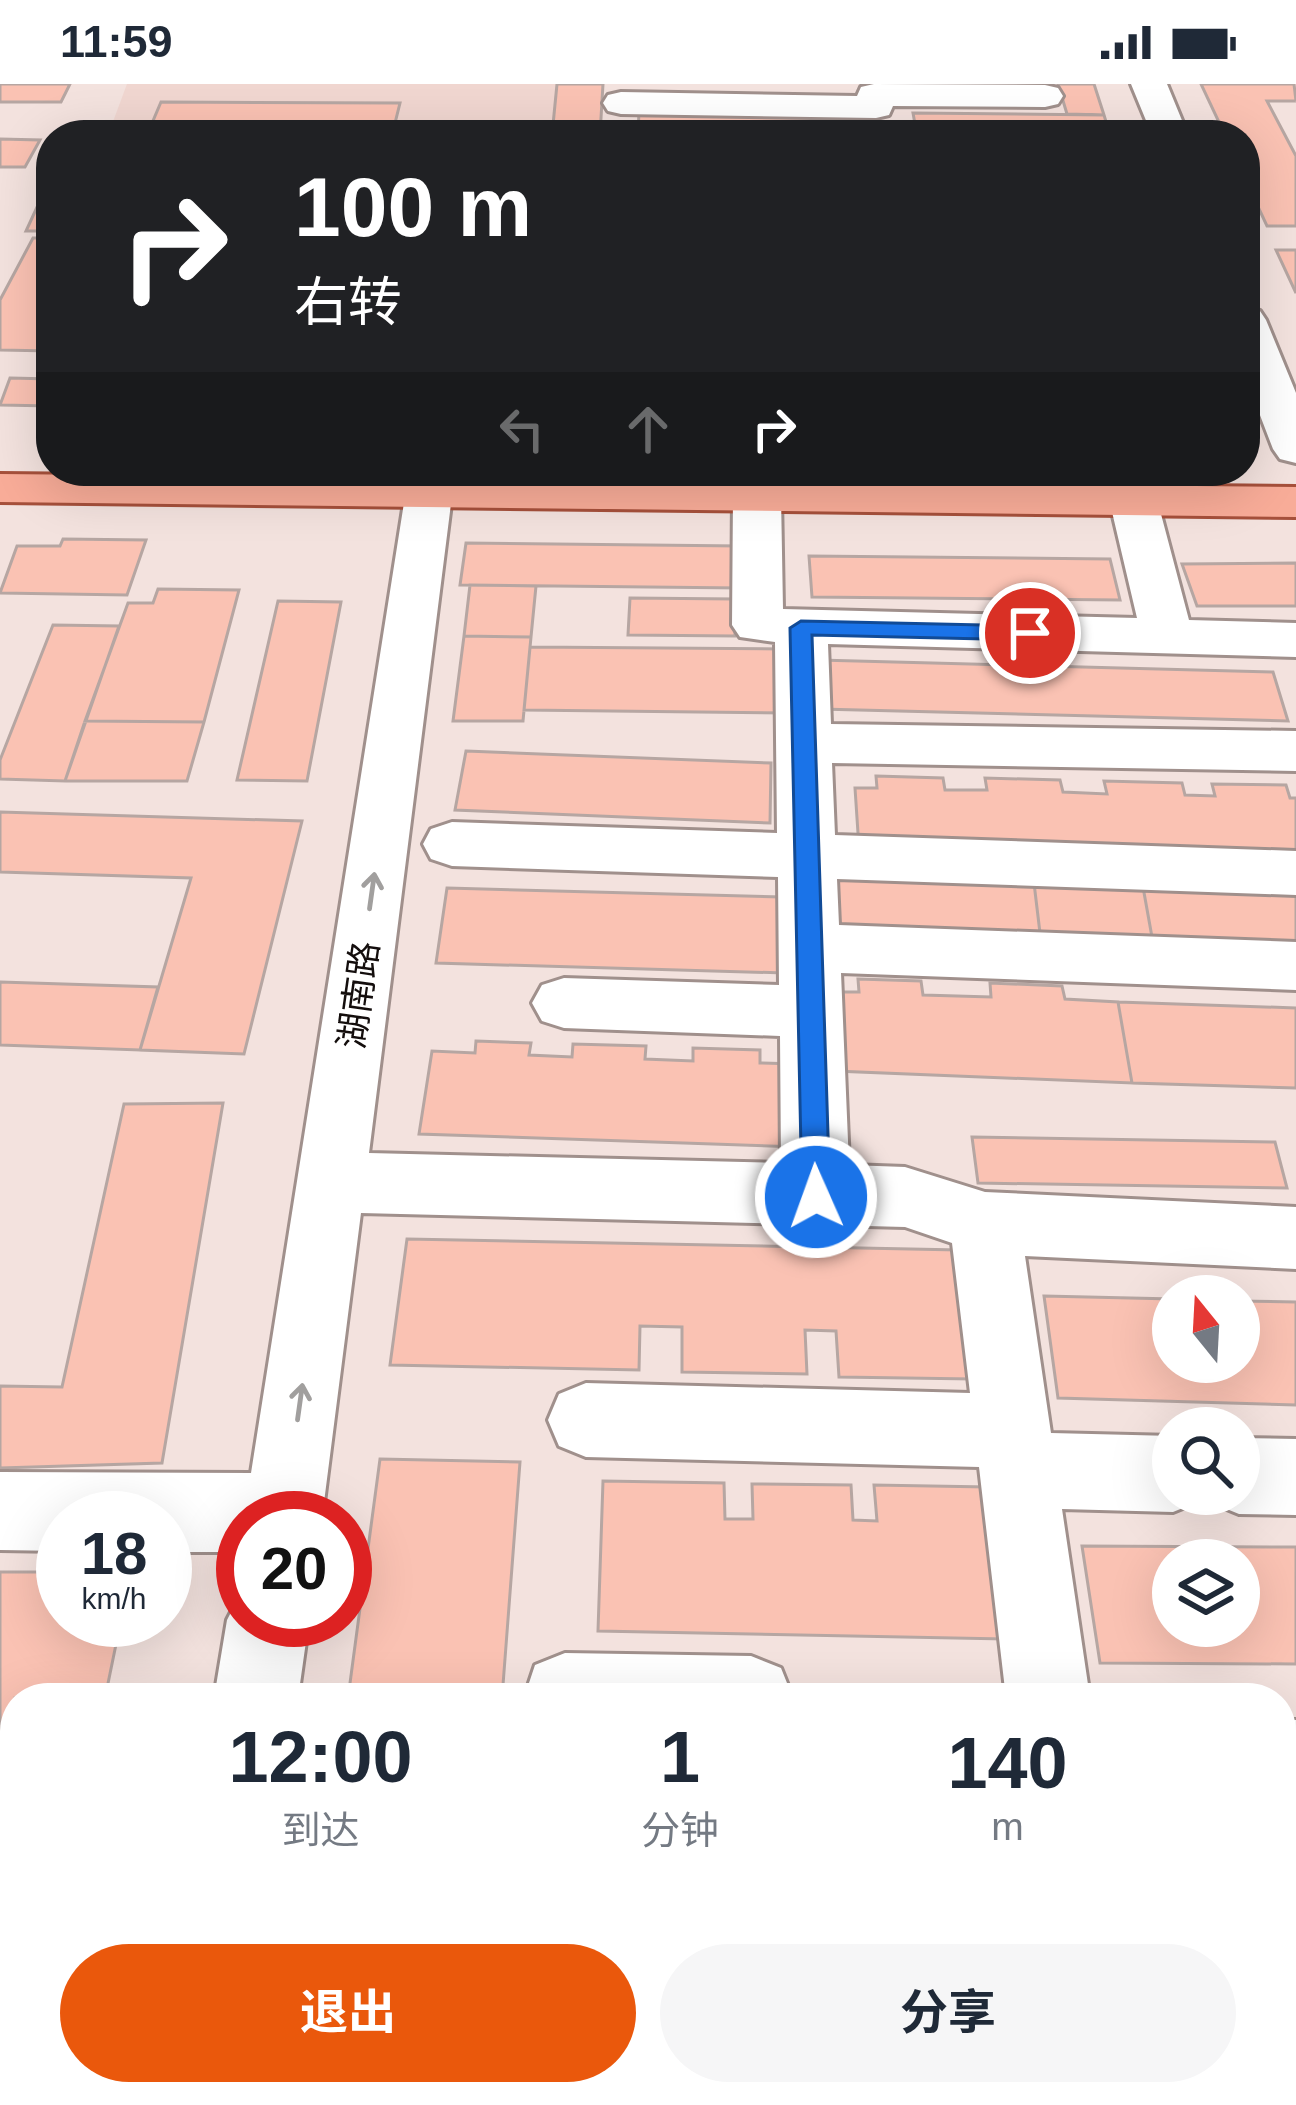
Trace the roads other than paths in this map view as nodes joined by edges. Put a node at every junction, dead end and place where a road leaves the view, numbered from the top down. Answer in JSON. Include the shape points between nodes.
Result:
{"nodes":[{"id":1,"x":1149,"y":84,"type":"edge"},
{"id":2,"x":1045,"y":96,"type":"dead end"},
{"id":3,"x":878,"y":105,"type":"edge"},
{"id":4,"x":621,"y":107,"type":"edge"},
{"id":5,"x":1164,"y":120,"type":"edge"},
{"id":6,"x":1260,"y":358,"type":"edge"},
{"id":7,"x":1296,"y":449,"type":"edge"},
{"id":8,"x":0,"y":467,"type":"edge"},
{"id":9,"x":36,"y":468,"type":"edge"},
{"id":10,"x":1260,"y":481,"type":"edge"},
{"id":11,"x":1296,"y":481,"type":"edge"},
{"id":12,"x":172,"y":486,"type":"edge"},
{"id":13,"x":430,"y":486,"type":"edge"},
{"id":14,"x":505,"y":486,"type":"edge"},
{"id":15,"x":902,"y":486,"type":"edge"},
{"id":16,"x":981,"y":486,"type":"edge"},
{"id":17,"x":0,"y":488,"type":"edge"},
{"id":18,"x":757,"y":496,"type":"junction"},
{"id":19,"x":1133,"y":499,"type":"junction"},
{"id":20,"x":1296,"y":502,"type":"edge"},
{"id":21,"x":801,"y":628,"type":"junction"},
{"id":22,"x":1167,"y":637,"type":"junction"},
{"id":23,"x":1296,"y":640,"type":"edge"},
{"id":24,"x":803,"y":743,"type":"junction"},
{"id":25,"x":1296,"y":751,"type":"edge"},
{"id":26,"x":452,"y":844,"type":"dead end"},
{"id":27,"x":807,"y":856,"type":"junction"},
{"id":28,"x":1296,"y":873,"type":"edge"},
{"id":29,"x":809,"y":948,"type":"junction"},
{"id":30,"x":1296,"y":966,"type":"edge"},
{"id":31,"x":564,"y":1003,"type":"dead end"},
{"id":32,"x":811,"y":1012,"type":"junction"},
{"id":33,"x":332,"y":1182,"type":"junction"},
{"id":34,"x":816,"y":1197,"type":"junction"},
{"id":35,"x":985,"y":1223,"type":"junction"},
{"id":36,"x":1296,"y":1238,"type":"edge"},
{"id":37,"x":586,"y":1420,"type":"dead end"},
{"id":38,"x":1015,"y":1450,"type":"junction"},
{"id":39,"x":1152,"y":1471,"type":"edge"},
{"id":40,"x":1260,"y":1476,"type":"edge"},
{"id":41,"x":1296,"y":1477,"type":"edge"},
{"id":42,"x":287,"y":1491,"type":"edge"},
{"id":43,"x":0,"y":1510,"type":"edge"},
{"id":44,"x":216,"y":1514,"type":"edge"},
{"id":45,"x":264,"y":1647,"type":"edge"},
{"id":46,"x":258,"y":1683,"type":"edge"},
{"id":47,"x":1046,"y":1683,"type":"edge"}],
"edges":[{"from":1,"to":5,"type":"street"},
{"from":2,"to":3,"type":"street"},
{"from":3,"to":4,"type":"street"},
{"from":6,"to":7,"type":"street"},
{"from":8,"to":9,"type":"main road"},
{"from":10,"to":11,"type":"main road"},
{"from":12,"to":17,"type":"main road"},
{"from":33,"to":13,"type":"street","name":"湖南路","one_way":true},
{"from":14,"to":18,"type":"main road"},
{"from":15,"to":18,"type":"main road"},
{"from":16,"to":19,"type":"main road"},
{"from":18,"to":21,"type":"street","via":[[758,626]]},
{"from":19,"to":20,"type":"main road"},
{"from":19,"to":22,"type":"street"},
{"from":21,"to":22,"type":"street"},
{"from":21,"to":24,"type":"street"},
{"from":22,"to":23,"type":"street"},
{"from":24,"to":25,"type":"street"},
{"from":24,"to":27,"type":"street"},
{"from":26,"to":27,"type":"street"},
{"from":27,"to":28,"type":"street"},
{"from":27,"to":29,"type":"street"},
{"from":29,"to":30,"type":"street"},
{"from":29,"to":32,"type":"street"},
{"from":31,"to":32,"type":"street"},
{"from":32,"to":34,"type":"street"},
{"from":33,"to":34,"type":"street"},
{"from":42,"to":33,"type":"street","name":"湖南路","one_way":true},
{"from":34,"to":35,"type":"street","via":[[905,1197]]},
{"from":35,"to":36,"type":"street"},
{"from":35,"to":38,"type":"street"},
{"from":37,"to":38,"type":"street"},
{"from":38,"to":39,"type":"street"},
{"from":38,"to":47,"type":"street"},
{"from":40,"to":41,"type":"street"},
{"from":43,"to":44,"type":"street"},
{"from":45,"to":46,"type":"street"}]}
